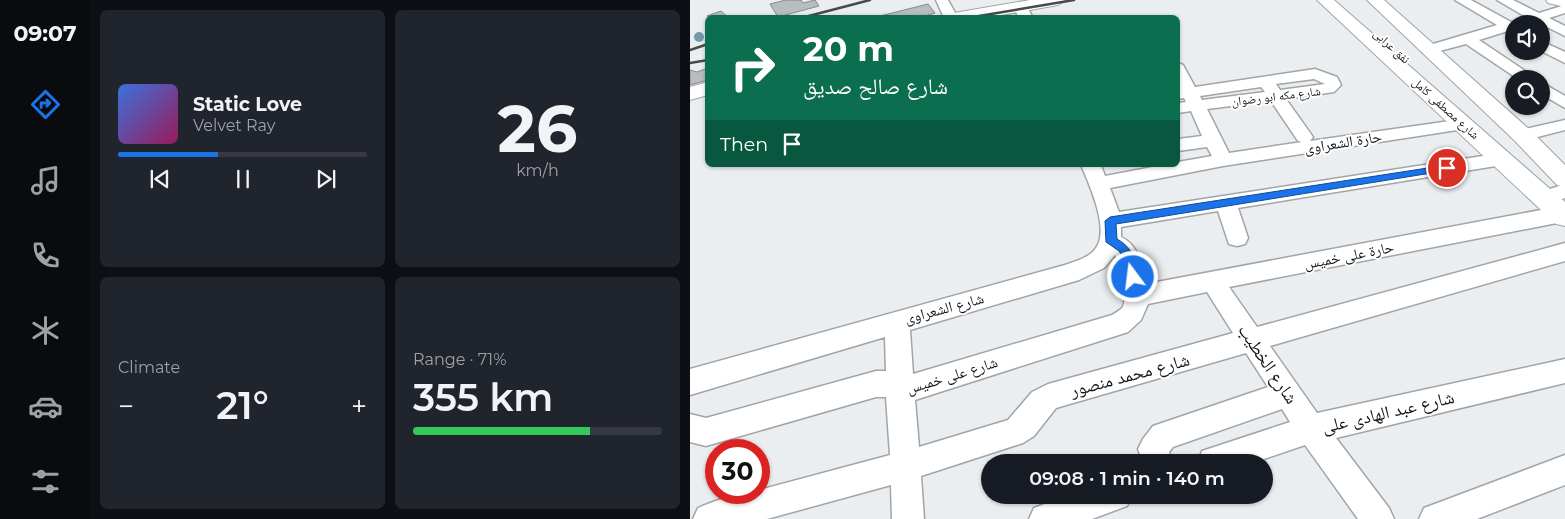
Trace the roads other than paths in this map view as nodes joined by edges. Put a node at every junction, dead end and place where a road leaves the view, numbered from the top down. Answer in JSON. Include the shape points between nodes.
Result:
{"nodes":[{"id":1,"x":942,"y":0,"type":"edge"},
{"id":2,"x":1058,"y":0,"type":"edge"},
{"id":3,"x":1325,"y":0,"type":"edge"},
{"id":4,"x":1343,"y":0,"type":"edge"},
{"id":5,"x":1355,"y":0,"type":"edge"},
{"id":6,"x":1375,"y":0,"type":"edge"},
{"id":7,"x":1461,"y":0,"type":"edge"},
{"id":8,"x":1503,"y":0,"type":"edge"},
{"id":9,"x":1554,"y":0,"type":"edge"},
{"id":10,"x":1565,"y":2,"type":"edge"},
{"id":11,"x":1565,"y":9,"type":"edge"},
{"id":12,"x":1023,"y":12,"type":"edge"},
{"id":13,"x":950,"y":15,"type":"edge"},
{"id":14,"x":988,"y":15,"type":"edge"},
{"id":15,"x":1531,"y":15,"type":"edge"},
{"id":16,"x":1546,"y":15,"type":"edge"},
{"id":17,"x":1505,"y":22,"type":"edge"},
{"id":18,"x":1550,"y":24,"type":"edge"},
{"id":19,"x":1505,"y":28,"type":"edge"},
{"id":20,"x":1565,"y":32,"type":"edge"},
{"id":21,"x":1468,"y":38,"type":"junction"},
{"id":22,"x":1428,"y":50,"type":"junction"},
{"id":23,"x":1550,"y":50,"type":"edge"},
{"id":24,"x":1565,"y":58,"type":"edge"},
{"id":25,"x":1516,"y":70,"type":"edge"},
{"id":26,"x":1180,"y":74,"type":"edge"},
{"id":27,"x":1266,"y":81,"type":"junction"},
{"id":28,"x":705,"y":89,"type":"edge"},
{"id":29,"x":1550,"y":93,"type":"edge"},
{"id":30,"x":690,"y":94,"type":"edge"},
{"id":31,"x":1276,"y":96,"type":"junction"},
{"id":32,"x":1188,"y":97,"type":"edge"},
{"id":33,"x":1565,"y":103,"type":"edge"},
{"id":34,"x":1464,"y":124,"type":"junction"},
{"id":35,"x":1565,"y":125,"type":"edge"},
{"id":36,"x":1522,"y":135,"type":"junction"},
{"id":37,"x":1304,"y":137,"type":"dead end"},
{"id":38,"x":1213,"y":140,"type":"junction"},
{"id":39,"x":1180,"y":145,"type":"edge"},
{"id":40,"x":1502,"y":159,"type":"junction"},
{"id":41,"x":1223,"y":160,"type":"junction"},
{"id":42,"x":1180,"y":165,"type":"edge"},
{"id":43,"x":1163,"y":167,"type":"edge"},
{"id":44,"x":1095,"y":175,"type":"edge"},
{"id":45,"x":1565,"y":179,"type":"edge"},
{"id":46,"x":1565,"y":191,"type":"edge"},
{"id":47,"x":1545,"y":198,"type":"junction"},
{"id":48,"x":1226,"y":203,"type":"junction"},
{"id":49,"x":1564,"y":216,"type":"edge"},
{"id":50,"x":1111,"y":231,"type":"junction"},
{"id":51,"x":1237,"y":238,"type":"dead end"},
{"id":52,"x":1565,"y":252,"type":"edge"},
{"id":53,"x":1212,"y":281,"type":"junction"},
{"id":54,"x":1136,"y":296,"type":"junction"},
{"id":55,"x":897,"y":321,"type":"junction"},
{"id":56,"x":1252,"y":341,"type":"junction"},
{"id":57,"x":1565,"y":370,"type":"edge"},
{"id":58,"x":690,"y":382,"type":"edge"},
{"id":59,"x":901,"y":391,"type":"junction"},
{"id":60,"x":1287,"y":394,"type":"junction"},
{"id":61,"x":690,"y":428,"type":"edge"},
{"id":62,"x":1311,"y":429,"type":"junction"},
{"id":63,"x":1155,"y":454,"type":"edge"},
{"id":64,"x":1237,"y":454,"type":"edge"},
{"id":65,"x":905,"y":466,"type":"junction"},
{"id":66,"x":1565,"y":470,"type":"edge"},
{"id":67,"x":1089,"y":504,"type":"edge"},
{"id":68,"x":709,"y":519,"type":"edge"},
{"id":69,"x":908,"y":519,"type":"edge"},
{"id":70,"x":1045,"y":519,"type":"edge"},
{"id":71,"x":1378,"y":519,"type":"edge"},
{"id":72,"x":1435,"y":519,"type":"edge"}],
"edges":[{"from":1,"to":13,"type":"street"},
{"from":2,"to":12,"type":"main road"},
{"from":3,"to":34,"type":"main road","name":"شارع مصطفى كامل"},
{"from":4,"to":40,"type":"main road","name":"نفق عرابى","via":[[1464,115]]},
{"from":5,"to":36,"type":"main road","name":"نفق عرابى","via":[[1467,108],[1494,125]]},
{"from":6,"to":22,"type":"main road"},
{"from":7,"to":17,"type":"street"},
{"from":8,"to":15,"type":"street"},
{"from":9,"to":10,"type":"main road"},
{"from":11,"to":16,"type":"street"},
{"from":12,"to":14,"type":"main road"},
{"from":18,"to":20,"type":"street"},
{"from":19,"to":21,"type":"street"},
{"from":21,"to":22,"type":"street"},
{"from":21,"to":25,"type":"street"},
{"from":22,"to":36,"type":"main road"},
{"from":23,"to":24,"type":"street"},
{"from":26,"to":32,"type":"street"},
{"from":27,"to":31,"type":"street"},
{"from":27,"to":31,"type":"street","name":"شارع مكه ابو رضوان","via":[[1315,74],[1331,80],[1332,85],[1328,89]]},
{"from":27,"to":32,"type":"street","name":"شارع مكه ابو رضوان"},
{"from":28,"to":30,"type":"main road"},
{"from":29,"to":33,"type":"street"},
{"from":31,"to":32,"type":"street","name":"شارع مكه ابو رضوان"},
{"from":31,"to":37,"type":"street"},
{"from":32,"to":38,"type":"street"},
{"from":34,"to":40,"type":"main road","name":"شارع مصطفى كامل"},
{"from":34,"to":41,"type":"street","name":"حارة الشعراوى"},
{"from":35,"to":36,"type":"street"},
{"from":36,"to":45,"type":"main road"},
{"from":38,"to":39,"type":"street"},
{"from":38,"to":41,"type":"street"},
{"from":40,"to":47,"type":"main road","name":"شارع مصطفى كامل"},
{"from":40,"to":48,"type":"street"},
{"from":41,"to":42,"type":"street","name":"حارة الشعراوى"},
{"from":43,"to":44,"type":"street","name":"حارة الشعراوى"},
{"from":44,"to":50,"type":"street"},
{"from":46,"to":47,"type":"street"},
{"from":47,"to":49,"type":"main road","name":"شارع مصطفى كامل"},
{"from":48,"to":50,"type":"street"},
{"from":48,"to":51,"type":"street"},
{"from":49,"to":53,"type":"street","name":"حارة على خميس"},
{"from":50,"to":54,"type":"street","name":"شارع على خميس","via":[[1130,259]]},
{"from":50,"to":55,"type":"street","name":"شارع الشعراوى","via":[[1097,261],[1071,273]]},
{"from":52,"to":56,"type":"street","name":"شارع محمد منصور"},
{"from":53,"to":54,"type":"street","name":"حارة على خميس"},
{"from":53,"to":56,"type":"street","name":"شارع الخطيب"},
{"from":54,"to":59,"type":"street","name":"شارع على خميس","via":[[1136,307],[1120,324]]},
{"from":55,"to":58,"type":"street","name":"شارع الشعراوى"},
{"from":55,"to":59,"type":"street"},
{"from":56,"to":60,"type":"street","name":"شارع الخطيب"},
{"from":56,"to":65,"type":"street","name":"شارع محمد منصور","via":[[1048,397],[1037,405],[1024,428]]},
{"from":57,"to":62,"type":"street","name":"شارع عبد الهادى على"},
{"from":59,"to":61,"type":"street","name":"شارع على خميس","via":[[890,384],[876,384],[706,432]]},
{"from":59,"to":65,"type":"street"},
{"from":60,"to":62,"type":"street","name":"شارع الخطيب"},
{"from":60,"to":63,"type":"street","via":[[1163,436],[1153,449]]},
{"from":62,"to":64,"type":"street","name":"شارع عبد الهادى على"},
{"from":62,"to":71,"type":"street","name":"شارع الخطيب"},
{"from":65,"to":68,"type":"street","name":"شارع محمد منصور"},
{"from":65,"to":69,"type":"street"},
{"from":66,"to":72,"type":"street"},
{"from":67,"to":70,"type":"street"}]}
